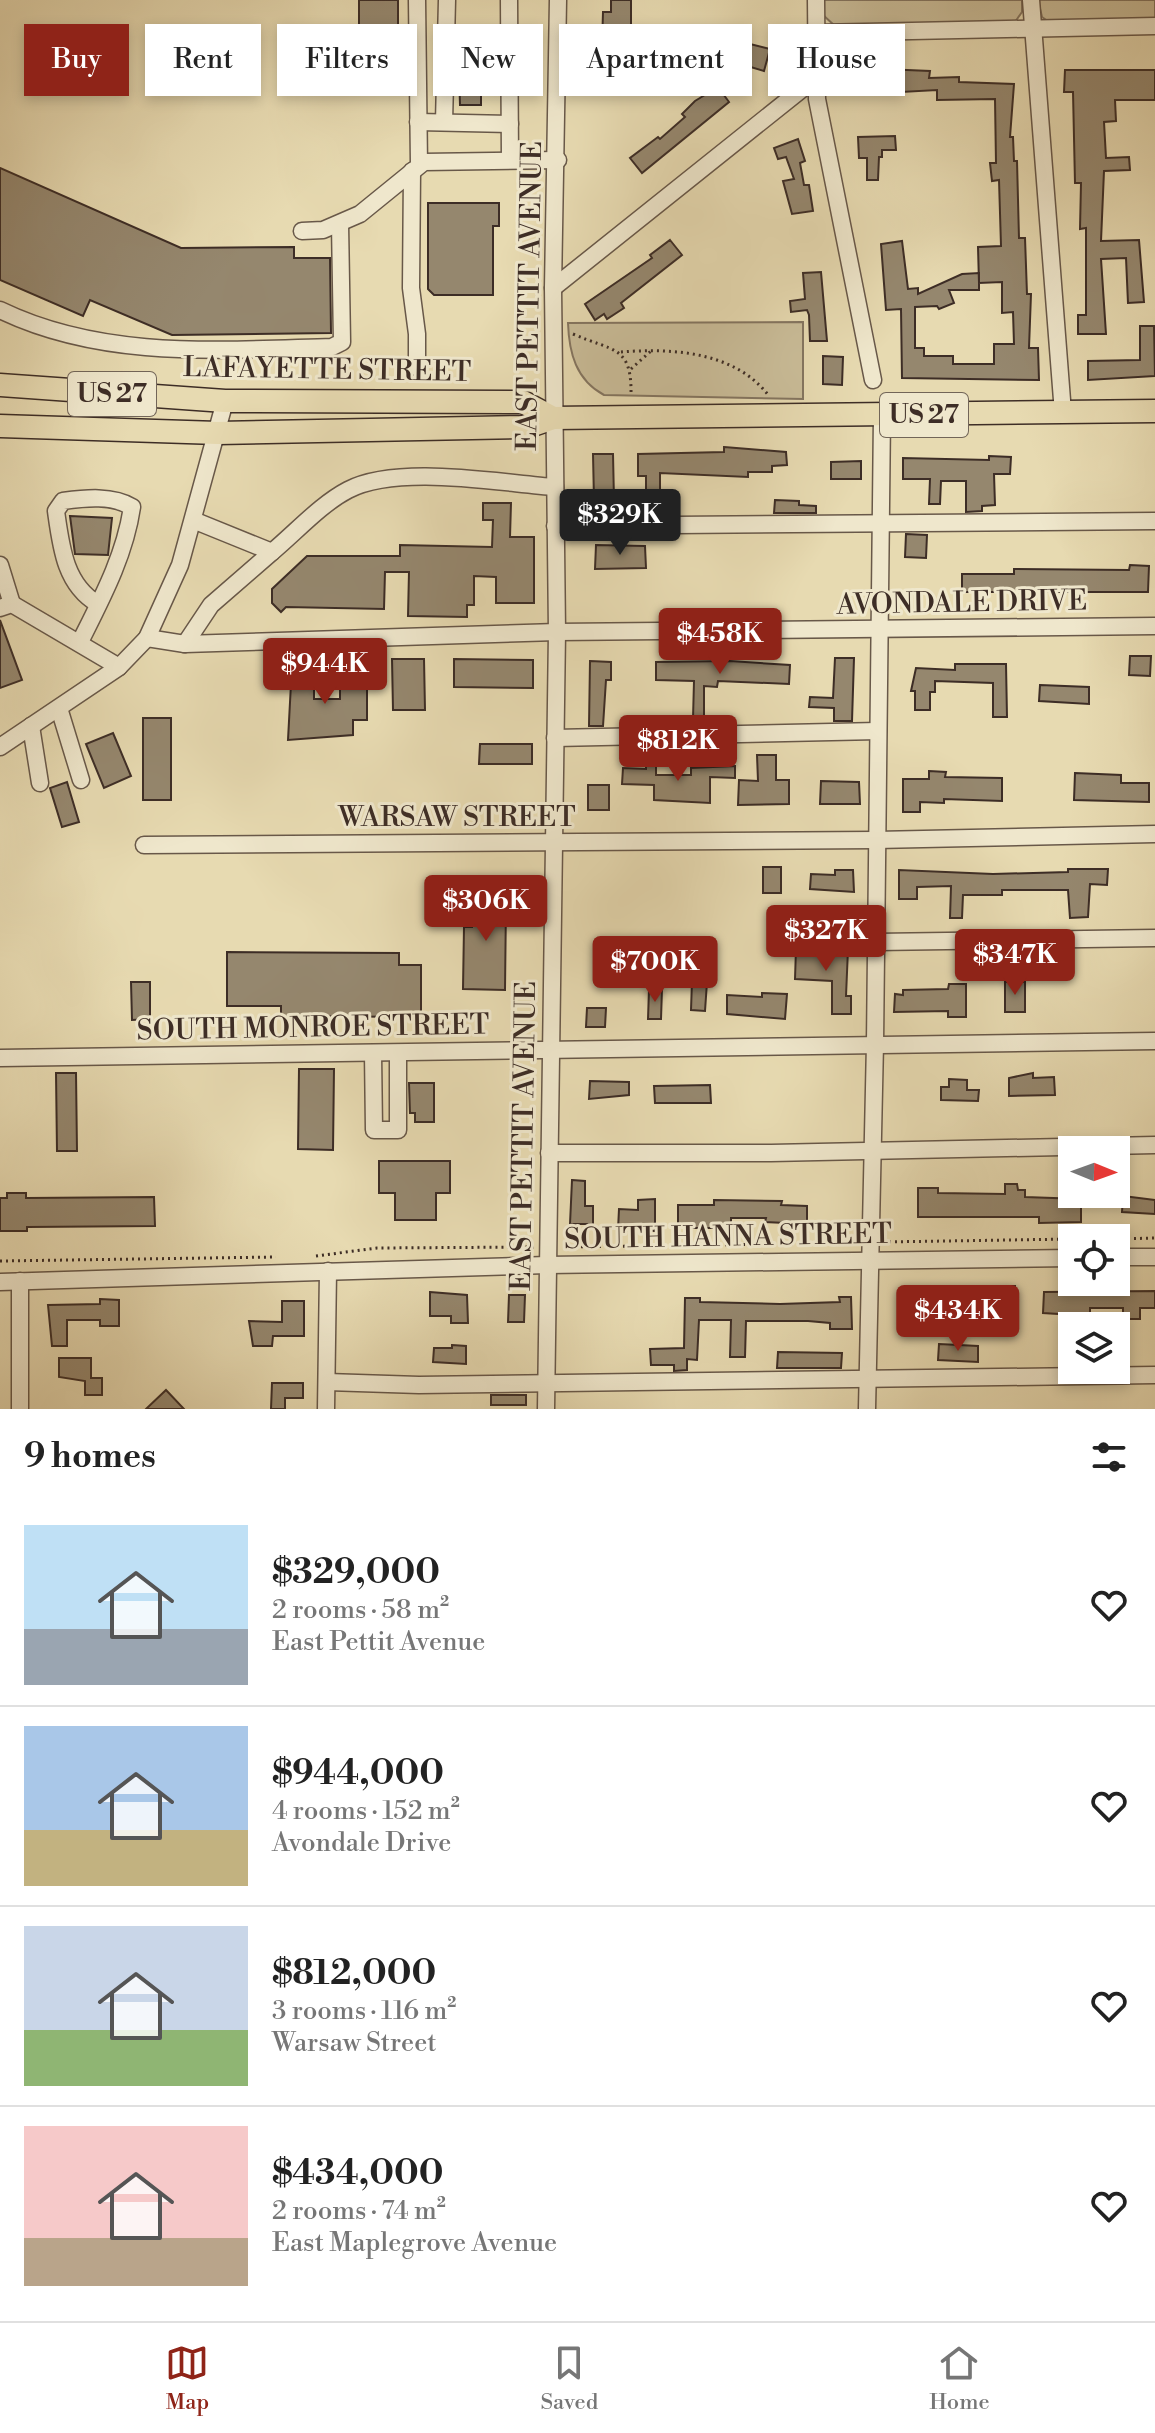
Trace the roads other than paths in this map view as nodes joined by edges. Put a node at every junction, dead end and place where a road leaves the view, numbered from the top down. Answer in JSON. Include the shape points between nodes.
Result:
{"nodes":[{"id":1,"x":417,"y":0,"type":"edge"},
{"id":2,"x":447,"y":0,"type":"edge"},
{"id":3,"x":509,"y":0,"type":"edge"},
{"id":4,"x":558,"y":0,"type":"edge"},
{"id":5,"x":816,"y":0,"type":"edge"},
{"id":6,"x":1031,"y":0,"type":"edge"},
{"id":7,"x":817,"y":24,"type":"edge"},
{"id":8,"x":1155,"y":26,"type":"edge"},
{"id":9,"x":1033,"y":27,"type":"junction"},
{"id":10,"x":905,"y":31,"type":"edge"},
{"id":11,"x":793,"y":96,"type":"edge"},
{"id":12,"x":817,"y":96,"type":"edge"},
{"id":13,"x":418,"y":122,"type":"junction"},
{"id":14,"x":444,"y":122,"type":"junction"},
{"id":15,"x":510,"y":124,"type":"junction"},
{"id":16,"x":510,"y":160,"type":"junction"},
{"id":17,"x":558,"y":160,"type":"junction"},
{"id":18,"x":416,"y":168,"type":"junction"},
{"id":19,"x":340,"y":224,"type":"junction"},
{"id":20,"x":302,"y":231,"type":"dead end"},
{"id":21,"x":553,"y":288,"type":"junction"},
{"id":22,"x":0,"y":310,"type":"edge"},
{"id":23,"x":417,"y":367,"type":"dead end"},
{"id":24,"x":873,"y":380,"type":"dead end"},
{"id":25,"x":0,"y":385,"type":"edge"},
{"id":26,"x":225,"y":401,"type":"junction"},
{"id":27,"x":1155,"y":411,"type":"edge"},
{"id":28,"x":1063,"y":413,"type":"junction"},
{"id":29,"x":882,"y":415,"type":"junction"},
{"id":30,"x":553,"y":418,"type":"junction"},
{"id":31,"x":0,"y":426,"type":"edge"},
{"id":32,"x":218,"y":433,"type":"junction"},
{"id":33,"x":555,"y":487,"type":"junction"},
{"id":34,"x":193,"y":520,"type":"junction"},
{"id":35,"x":1155,"y":521,"type":"edge"},
{"id":36,"x":881,"y":525,"type":"junction"},
{"id":37,"x":555,"y":526,"type":"junction"},
{"id":38,"x":272,"y":552,"type":"junction"},
{"id":39,"x":0,"y":565,"type":"edge"},
{"id":40,"x":98,"y":604,"type":"junction"},
{"id":41,"x":6,"y":606,"type":"edge"},
{"id":42,"x":1155,"y":626,"type":"edge"},
{"id":43,"x":879,"y":630,"type":"junction"},
{"id":44,"x":557,"y":632,"type":"junction"},
{"id":45,"x":147,"y":638,"type":"junction"},
{"id":46,"x":80,"y":642,"type":"junction"},
{"id":47,"x":185,"y":644,"type":"junction"},
{"id":48,"x":119,"y":667,"type":"junction"},
{"id":49,"x":59,"y":708,"type":"junction"},
{"id":50,"x":31,"y":726,"type":"junction"},
{"id":51,"x":878,"y":731,"type":"junction"},
{"id":52,"x":555,"y":738,"type":"junction"},
{"id":53,"x":1,"y":745,"type":"edge"},
{"id":54,"x":81,"y":780,"type":"dead end"},
{"id":55,"x":40,"y":783,"type":"dead end"},
{"id":56,"x":1155,"y":834,"type":"edge"},
{"id":57,"x":876,"y":840,"type":"junction"},
{"id":58,"x":554,"y":842,"type":"junction"},
{"id":59,"x":144,"y":845,"type":"dead end"},
{"id":60,"x":1155,"y":938,"type":"edge"},
{"id":61,"x":876,"y":942,"type":"junction"},
{"id":62,"x":1155,"y":1041,"type":"edge"},
{"id":63,"x":875,"y":1043,"type":"junction"},
{"id":64,"x":551,"y":1051,"type":"junction"},
{"id":65,"x":373,"y":1053,"type":"junction"},
{"id":66,"x":398,"y":1053,"type":"junction"},
{"id":67,"x":0,"y":1058,"type":"edge"},
{"id":68,"x":1155,"y":1145,"type":"edge"},
{"id":69,"x":872,"y":1150,"type":"junction"},
{"id":70,"x":549,"y":1153,"type":"junction"},
{"id":71,"x":1130,"y":1257,"type":"edge"},
{"id":72,"x":1155,"y":1257,"type":"edge"},
{"id":73,"x":1058,"y":1258,"type":"edge"},
{"id":74,"x":868,"y":1261,"type":"junction"},
{"id":75,"x":547,"y":1265,"type":"junction"},
{"id":76,"x":328,"y":1271,"type":"junction"},
{"id":77,"x":20,"y":1281,"type":"junction"},
{"id":78,"x":0,"y":1282,"type":"edge"},
{"id":79,"x":1155,"y":1375,"type":"edge"},
{"id":80,"x":867,"y":1379,"type":"junction"},
{"id":81,"x":327,"y":1382,"type":"junction"},
{"id":82,"x":546,"y":1384,"type":"junction"},
{"id":83,"x":20,"y":1409,"type":"edge"},
{"id":84,"x":326,"y":1409,"type":"edge"},
{"id":85,"x":546,"y":1409,"type":"edge"},
{"id":86,"x":867,"y":1409,"type":"edge"}],
"edges":[{"from":1,"to":13,"type":"street"},
{"from":2,"to":14,"type":"street"},
{"from":3,"to":15,"type":"street"},
{"from":4,"to":17,"type":"street","name":"EAST PETTIT AVENUE"},
{"from":5,"to":7,"type":"street"},
{"from":6,"to":9,"type":"street"},
{"from":8,"to":9,"type":"street"},
{"from":9,"to":10,"type":"street"},
{"from":9,"to":28,"type":"street"},
{"from":11,"to":21,"type":"street"},
{"from":12,"to":24,"type":"street"},
{"from":13,"to":14,"type":"street"},
{"from":13,"to":18,"type":"street"},
{"from":14,"to":15,"type":"street"},
{"from":15,"to":16,"type":"street"},
{"from":16,"to":17,"type":"street"},
{"from":16,"to":18,"type":"street","via":[[430,160]]},
{"from":17,"to":21,"type":"street","name":"EAST PETTIT AVENUE"},
{"from":18,"to":19,"type":"street"},
{"from":18,"to":23,"type":"street","via":[[411,288]]},
{"from":19,"to":20,"type":"street"},
{"from":19,"to":22,"type":"street","via":[[342,342],[332,347],[172,351],[41,329]]},
{"from":21,"to":30,"type":"street","name":"EAST PETTIT AVENUE"},
{"from":25,"to":26,"type":"highway","name":"LAFAYETTE STREET","number":"US 27"},
{"from":26,"to":30,"type":"highway","name":"LAFAYETTE STREET","number":"US 27","via":[[523,402]]},
{"from":26,"to":32,"type":"street"},
{"from":27,"to":28,"type":"highway","name":"LAFAYETTE STREET","number":"US 27"},
{"from":28,"to":29,"type":"highway","name":"LAFAYETTE STREET","number":"US 27"},
{"from":29,"to":30,"type":"highway","name":"LAFAYETTE STREET","number":"US 27"},
{"from":29,"to":36,"type":"street"},
{"from":30,"to":32,"type":"highway","name":"LAFAYETTE STREET","number":"US 27","via":[[527,427]]},
{"from":30,"to":33,"type":"street","name":"EAST PETTIT AVENUE"},
{"from":31,"to":32,"type":"highway","name":"LAFAYETTE STREET","number":"US 27"},
{"from":32,"to":34,"type":"street"},
{"from":33,"to":37,"type":"street","name":"EAST PETTIT AVENUE"},
{"from":33,"to":38,"type":"street","via":[[437,477],[375,481],[347,490]]},
{"from":34,"to":38,"type":"street"},
{"from":34,"to":45,"type":"street","via":[[180,565]]},
{"from":35,"to":36,"type":"street"},
{"from":36,"to":37,"type":"street"},
{"from":36,"to":43,"type":"street"},
{"from":37,"to":44,"type":"street","name":"EAST PETTIT AVENUE"},
{"from":38,"to":47,"type":"street","via":[[211,605]]},
{"from":39,"to":41,"type":"street"},
{"from":40,"to":40,"type":"street","via":[[127,541],[132,507],[123,501],[63,501],[56,511],[61,548],[79,593]]},
{"from":40,"to":46,"type":"street"},
{"from":41,"to":46,"type":"street"},
{"from":42,"to":43,"type":"street","name":"AVONDALE DRIVE"},
{"from":43,"to":44,"type":"street","name":"AVONDALE DRIVE"},
{"from":43,"to":51,"type":"street"},
{"from":44,"to":47,"type":"street","name":"AVONDALE DRIVE"},
{"from":44,"to":52,"type":"street","name":"EAST PETTIT AVENUE"},
{"from":45,"to":47,"type":"street","name":"AVONDALE DRIVE"},
{"from":45,"to":48,"type":"street"},
{"from":46,"to":48,"type":"street"},
{"from":48,"to":49,"type":"street"},
{"from":49,"to":50,"type":"street"},
{"from":49,"to":54,"type":"street"},
{"from":50,"to":53,"type":"street"},
{"from":50,"to":55,"type":"street"},
{"from":51,"to":52,"type":"street"},
{"from":51,"to":57,"type":"street"},
{"from":52,"to":58,"type":"street","name":"EAST PETTIT AVENUE"},
{"from":56,"to":57,"type":"street","name":"WARSAW STREET"},
{"from":57,"to":58,"type":"street","name":"WARSAW STREET"},
{"from":57,"to":61,"type":"street"},
{"from":58,"to":59,"type":"street","name":"WARSAW STREET"},
{"from":58,"to":64,"type":"street","name":"EAST PETTIT AVENUE"},
{"from":60,"to":61,"type":"street"},
{"from":61,"to":63,"type":"street"},
{"from":62,"to":63,"type":"street","name":"SOUTH MONROE STREET"},
{"from":63,"to":64,"type":"street","name":"SOUTH MONROE STREET"},
{"from":63,"to":69,"type":"street"},
{"from":64,"to":66,"type":"street","name":"SOUTH MONROE STREET"},
{"from":64,"to":70,"type":"street","name":"EAST PETTIT AVENUE"},
{"from":65,"to":66,"type":"street","name":"SOUTH MONROE STREET"},
{"from":65,"to":66,"type":"street","via":[[374,1130],[398,1130]]},
{"from":65,"to":67,"type":"street","name":"SOUTH MONROE STREET"},
{"from":68,"to":69,"type":"street"},
{"from":69,"to":70,"type":"street"},
{"from":69,"to":74,"type":"street"},
{"from":70,"to":75,"type":"street","name":"EAST PETTIT AVENUE"},
{"from":71,"to":72,"type":"street"},
{"from":73,"to":74,"type":"street","name":"SOUTH HANNA STREET"},
{"from":74,"to":75,"type":"street","name":"SOUTH HANNA STREET"},
{"from":74,"to":80,"type":"street"},
{"from":75,"to":76,"type":"street","name":"SOUTH HANNA STREET"},
{"from":75,"to":82,"type":"street","name":"EAST PETTIT AVENUE"},
{"from":76,"to":77,"type":"street","name":"SOUTH HANNA STREET"},
{"from":76,"to":81,"type":"street"},
{"from":77,"to":78,"type":"street","name":"SOUTH HANNA STREET"},
{"from":77,"to":83,"type":"street"},
{"from":79,"to":80,"type":"street"},
{"from":80,"to":82,"type":"street"},
{"from":80,"to":86,"type":"street"},
{"from":81,"to":82,"type":"street"},
{"from":81,"to":84,"type":"street"},
{"from":82,"to":85,"type":"street","name":"EAST PETTIT AVENUE"}]}
